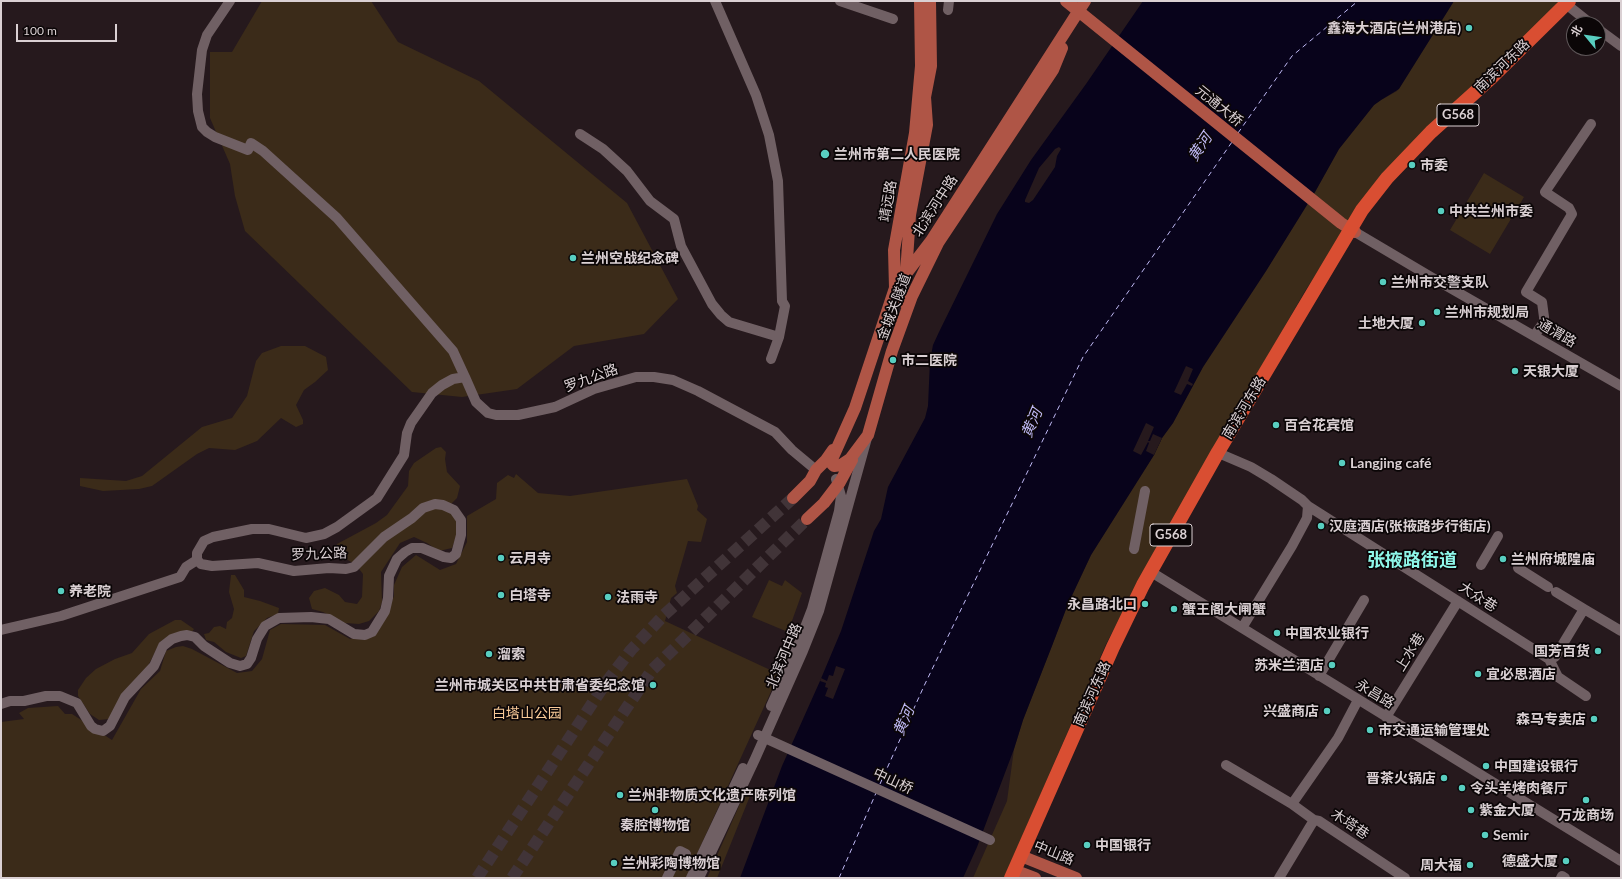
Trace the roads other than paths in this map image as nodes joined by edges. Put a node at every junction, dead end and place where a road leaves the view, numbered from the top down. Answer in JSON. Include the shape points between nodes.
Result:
{"nodes":[{"id":1,"x":230,"y":1,"type":"edge"},
{"id":2,"x":715,"y":1,"type":"edge"},
{"id":3,"x":840,"y":1,"type":"edge"},
{"id":4,"x":920,"y":1,"type":"edge"},
{"id":5,"x":930,"y":1,"type":"edge"},
{"id":6,"x":1066,"y":1,"type":"edge"},
{"id":7,"x":1085,"y":1,"type":"edge"},
{"id":8,"x":1093,"y":1,"type":"edge"},
{"id":9,"x":1570,"y":3,"type":"edge"},
{"id":10,"x":1583,"y":16,"type":"edge"},
{"id":11,"x":893,"y":19,"type":"dead end"},
{"id":12,"x":1606,"y":35,"type":"edge"},
{"id":13,"x":1621,"y":46,"type":"edge"},
{"id":14,"x":1062,"y":48,"type":"junction"},
{"id":15,"x":925,"y":97,"type":"junction"},
{"id":16,"x":1591,"y":124,"type":"dead end"},
{"id":17,"x":580,"y":134,"type":"dead end"},
{"id":18,"x":1349,"y":228,"type":"junction"},
{"id":19,"x":906,"y":272,"type":"junction"},
{"id":20,"x":894,"y":288,"type":"junction"},
{"id":21,"x":910,"y":302,"type":"junction"},
{"id":22,"x":1534,"y":336,"type":"junction"},
{"id":23,"x":779,"y":337,"type":"junction"},
{"id":24,"x":890,"y":356,"type":"junction"},
{"id":25,"x":771,"y":359,"type":"dead end"},
{"id":26,"x":465,"y":377,"type":"junction"},
{"id":27,"x":1621,"y":386,"type":"edge"},
{"id":28,"x":868,"y":434,"type":"junction"},
{"id":29,"x":839,"y":440,"type":"junction"},
{"id":30,"x":1223,"y":455,"type":"junction"},
{"id":31,"x":816,"y":470,"type":"junction"},
{"id":32,"x":853,"y":488,"type":"junction"},
{"id":33,"x":1145,"y":491,"type":"dead end"},
{"id":34,"x":793,"y":498,"type":"tunnel mouth"},
{"id":35,"x":1308,"y":506,"type":"junction"},
{"id":36,"x":807,"y":519,"type":"tunnel mouth"},
{"id":37,"x":1498,"y":536,"type":"dead end"},
{"id":38,"x":1134,"y":549,"type":"dead end"},
{"id":39,"x":197,"y":560,"type":"junction"},
{"id":40,"x":1481,"y":565,"type":"dead end"},
{"id":41,"x":1518,"y":568,"type":"dead end"},
{"id":42,"x":1156,"y":575,"type":"junction"},
{"id":43,"x":1364,"y":600,"type":"dead end"},
{"id":44,"x":1458,"y":601,"type":"junction"},
{"id":45,"x":1584,"y":609,"type":"junction"},
{"id":46,"x":1242,"y":628,"type":"junction"},
{"id":47,"x":1,"y":630,"type":"edge"},
{"id":48,"x":1621,"y":631,"type":"edge"},
{"id":49,"x":1549,"y":659,"type":"junction"},
{"id":50,"x":1319,"y":676,"type":"junction"},
{"id":51,"x":1586,"y":696,"type":"dead end"},
{"id":52,"x":1358,"y":700,"type":"junction"},
{"id":53,"x":1,"y":704,"type":"edge"},
{"id":54,"x":1386,"y":717,"type":"junction"},
{"id":55,"x":761,"y":737,"type":"junction"},
{"id":56,"x":1226,"y":765,"type":"dead end"},
{"id":57,"x":1292,"y":804,"type":"junction"},
{"id":58,"x":1314,"y":820,"type":"junction"},
{"id":59,"x":990,"y":840,"type":"dead end"},
{"id":60,"x":686,"y":854,"type":"dead end"},
{"id":61,"x":1024,"y":856,"type":"junction"},
{"id":62,"x":1621,"y":861,"type":"edge"},
{"id":63,"x":1020,"y":875,"type":"edge"},
{"id":64,"x":667,"y":878,"type":"edge"},
{"id":65,"x":691,"y":878,"type":"edge"},
{"id":66,"x":699,"y":878,"type":"edge"},
{"id":67,"x":1076,"y":878,"type":"edge"},
{"id":68,"x":1279,"y":878,"type":"edge"},
{"id":69,"x":1405,"y":878,"type":"edge"},
{"id":70,"x":1561,"y":878,"type":"edge"},
{"id":71,"x":1565,"y":878,"type":"edge"}],
"edges":[{"from":1,"to":26,"type":"street","via":[[207,35],[202,50],[197,94],[202,127],[215,137],[248,150],[251,143],[263,150],[337,218],[453,351]]},
{"from":2,"to":23,"type":"street","via":[[756,95],[769,135],[778,181],[782,301],[785,306]]},
{"from":3,"to":11,"type":"street"},
{"from":4,"to":20,"type":"main road","name":"靖远路","via":[[921,66],[915,133],[894,250]]},
{"from":5,"to":15,"type":"main road","name":"靖远路","via":[[931,66]]},
{"from":6,"to":18,"type":"main road","name":"元通大桥"},
{"from":7,"to":19,"type":"main road","name":"北滨河中路","via":[[931,241]]},
{"from":8,"to":14,"type":"main road"},
{"from":9,"to":10,"type":"street"},
{"from":9,"to":18,"type":"highway","name":"南滨河东路","number":"G568","via":[[1424,147]]},
{"from":12,"to":13,"type":"street"},
{"from":14,"to":21,"type":"main road","via":[[1053,70],[938,243]]},
{"from":14,"to":24,"type":"main road","name":"金城关隧道","via":[[1020,108],[937,241]]},
{"from":15,"to":19,"type":"main road","name":"靖远路","via":[[927,125],[910,215]]},
{"from":15,"to":24,"type":"main road","via":[[913,174],[903,279]]},
{"from":16,"to":22,"type":"street","via":[[1545,192],[1569,208],[1572,214],[1526,292],[1542,302],[1544,322]]},
{"from":17,"to":23,"type":"street","via":[[603,149],[627,171],[650,201],[674,219],[681,246],[712,304],[721,315],[729,322]]},
{"from":18,"to":22,"type":"street","name":"通渭路"},
{"from":18,"to":30,"type":"highway","name":"南滨河东路","number":"G568"},
{"from":18,"to":61,"type":"highway","name":"南滨河东路","number":"G568","via":[[1143,585],[1113,647]]},
{"from":19,"to":20,"type":"main road","name":"北滨河中路"},
{"from":19,"to":21,"type":"main road","name":"靖远路"},
{"from":20,"to":21,"type":"main road"},
{"from":20,"to":29,"type":"main road","name":"北滨河中路","via":[[855,408]]},
{"from":21,"to":28,"type":"main road","via":[[892,351]]},
{"from":22,"to":27,"type":"street","name":"通渭路"},
{"from":23,"to":25,"type":"street"},
{"from":24,"to":36,"type":"main road","name":"金城关隧道","via":[[860,446],[840,482],[824,503]]},
{"from":26,"to":31,"type":"street","name":"罗九公路","via":[[476,402],[488,413],[496,415],[518,415],[554,407],[594,389],[636,377],[673,380],[775,432]]},
{"from":26,"to":39,"type":"street","name":"罗九公路","via":[[453,379],[432,393],[411,423],[404,455],[377,498],[337,527],[324,534],[306,538],[269,529],[252,529],[213,537],[204,541],[197,553]]},
{"from":28,"to":29,"type":"main road","via":[[850,458],[841,465],[834,466],[833,457]]},
{"from":28,"to":32,"type":"street","name":"北滨河中路"},
{"from":29,"to":31,"type":"main road"},
{"from":30,"to":35,"type":"street","name":"大众巷","via":[[1251,467]]},
{"from":30,"to":42,"type":"highway","name":"南滨河东路","number":"G568"},
{"from":31,"to":34,"type":"main road","via":[[810,481]]},
{"from":32,"to":55,"type":"street","name":"北滨河中路","via":[[818,611],[803,650]]},
{"from":32,"to":55,"type":"street","name":"北滨河中路","via":[[836,479],[842,496],[812,609]]},
{"from":33,"to":38,"type":"street"},
{"from":35,"to":44,"type":"street","name":"大众巷"},
{"from":35,"to":46,"type":"street","via":[[1304,524]]},
{"from":37,"to":40,"type":"street"},
{"from":39,"to":47,"type":"street","via":[[186,567],[180,576],[61,616]]},
{"from":39,"to":53,"type":"street","name":"罗九公路","via":[[201,564],[212,566],[258,563],[294,571],[346,569],[354,567],[384,537],[424,508],[435,504],[443,505],[454,510],[460,520],[461,535],[458,549],[451,558],[422,548],[412,548],[397,560],[389,576],[385,611],[372,632],[365,635],[354,634],[329,619],[279,618],[265,626],[257,639],[251,658],[247,664],[240,666],[230,663],[195,637],[181,636],[163,646],[154,666],[124,697],[110,726],[103,730],[91,726],[77,703],[60,696]]},
{"from":41,"to":45,"type":"street"},
{"from":42,"to":46,"type":"street","name":"永昌路"},
{"from":42,"to":61,"type":"highway","name":"南滨河东路","number":"G568","via":[[1119,648]]},
{"from":43,"to":50,"type":"street"},
{"from":44,"to":49,"type":"street","name":"大众巷"},
{"from":44,"to":54,"type":"street","name":"上水巷"},
{"from":45,"to":48,"type":"street"},
{"from":45,"to":49,"type":"street","via":[[1554,657]]},
{"from":46,"to":50,"type":"street","name":"永昌路"},
{"from":49,"to":51,"type":"street","via":[[1558,677]]},
{"from":50,"to":52,"type":"street","name":"永昌路"},
{"from":52,"to":54,"type":"street","name":"永昌路"},
{"from":52,"to":57,"type":"street","via":[[1338,738]]},
{"from":54,"to":62,"type":"street","name":"永昌路"},
{"from":55,"to":59,"type":"street","name":"中山桥"},
{"from":55,"to":65,"type":"street","name":"北滨河中路"},
{"from":55,"to":66,"type":"street","name":"北滨河中路"},
{"from":56,"to":57,"type":"street"},
{"from":57,"to":58,"type":"street"},
{"from":58,"to":68,"type":"street","name":"木塔巷"},
{"from":58,"to":69,"type":"street","name":"木塔巷"},
{"from":60,"to":64,"type":"street","via":[[680,851]]},
{"from":61,"to":63,"type":"highway","name":"南滨河东路","number":"G568"},
{"from":61,"to":67,"type":"main road","name":"中山路"},
{"from":70,"to":71,"type":"street"}]}
